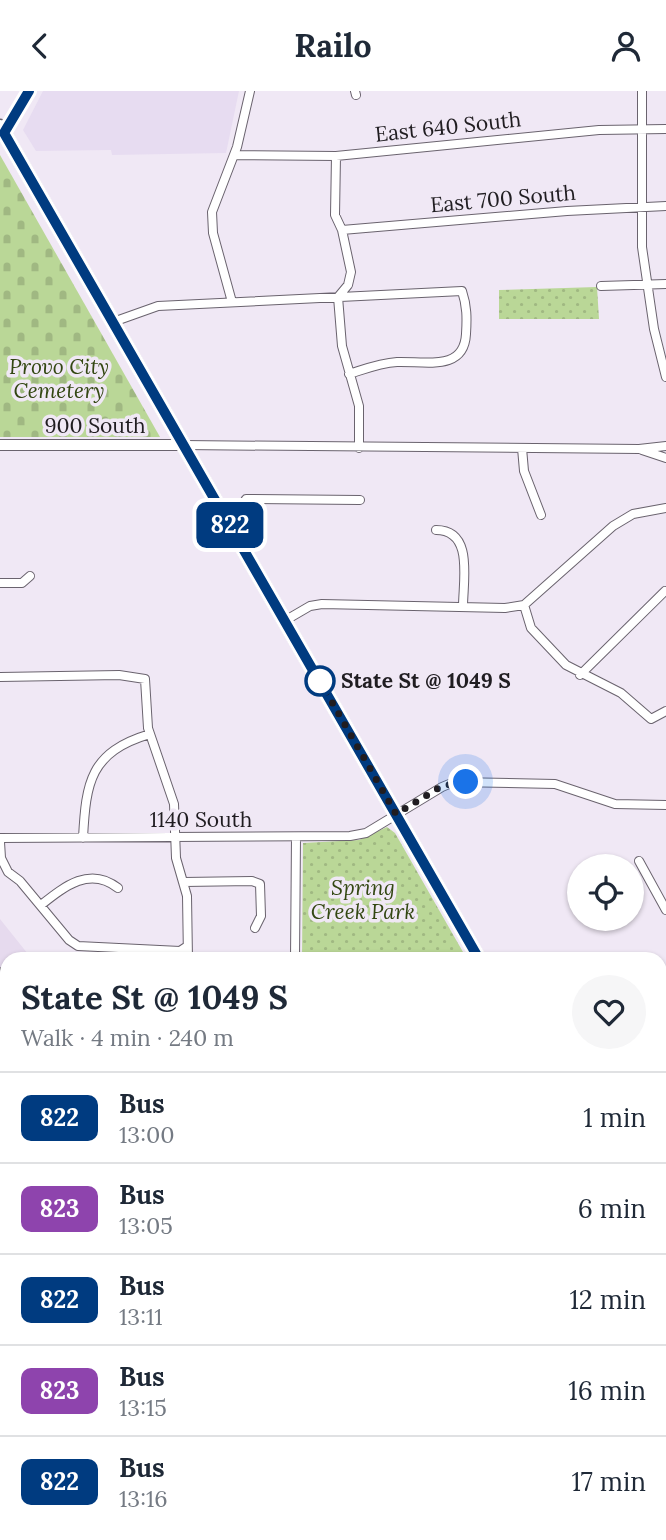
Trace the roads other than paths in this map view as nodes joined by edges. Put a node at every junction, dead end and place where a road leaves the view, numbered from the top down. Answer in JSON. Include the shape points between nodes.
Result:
{"nodes":[{"id":1,"x":29,"y":91,"type":"edge"},
{"id":2,"x":250,"y":91,"type":"edge"},
{"id":3,"x":642,"y":91,"type":"edge"},
{"id":4,"x":643,"y":129,"type":"junction"},
{"id":5,"x":666,"y":129,"type":"edge"},
{"id":6,"x":2,"y":130,"type":"edge"},
{"id":7,"x":234,"y":155,"type":"junction"},
{"id":8,"x":335,"y":156,"type":"junction"},
{"id":9,"x":640,"y":207,"type":"junction"},
{"id":10,"x":666,"y":207,"type":"edge"},
{"id":11,"x":342,"y":230,"type":"junction"},
{"id":12,"x":666,"y":284,"type":"edge"},
{"id":13,"x":648,"y":285,"type":"junction"},
{"id":14,"x":601,"y":286,"type":"dead end"},
{"id":15,"x":338,"y":297,"type":"junction"},
{"id":16,"x":232,"y":302,"type":"junction"},
{"id":17,"x":113,"y":322,"type":"junction"},
{"id":18,"x":664,"y":361,"type":"edge"},
{"id":19,"x":349,"y":374,"type":"junction"},
{"id":20,"x":666,"y":377,"type":"edge"},
{"id":21,"x":0,"y":445,"type":"edge"},
{"id":22,"x":183,"y":445,"type":"junction"},
{"id":23,"x":666,"y":446,"type":"edge"},
{"id":24,"x":359,"y":448,"type":"junction"},
{"id":25,"x":522,"y":448,"type":"junction"},
{"id":26,"x":639,"y":449,"type":"junction"},
{"id":27,"x":666,"y":455,"type":"edge"},
{"id":28,"x":360,"y":500,"type":"dead end"},
{"id":29,"x":666,"y":508,"type":"edge"},
{"id":30,"x":541,"y":515,"type":"dead end"},
{"id":31,"x":225,"y":516,"type":"junction"},
{"id":32,"x":436,"y":530,"type":"dead end"},
{"id":33,"x":30,"y":576,"type":"dead end"},
{"id":34,"x":0,"y":583,"type":"edge"},
{"id":35,"x":664,"y":591,"type":"edge"},
{"id":36,"x":524,"y":605,"type":"junction"},
{"id":37,"x":463,"y":607,"type":"junction"},
{"id":38,"x":286,"y":620,"type":"junction"},
{"id":39,"x":580,"y":675,"type":"junction"},
{"id":40,"x":0,"y":677,"type":"edge"},
{"id":41,"x":666,"y":711,"type":"edge"},
{"id":42,"x":150,"y":734,"type":"junction"},
{"id":43,"x":666,"y":805,"type":"edge"},
{"id":44,"x":396,"y":814,"type":"junction"},
{"id":45,"x":296,"y":837,"type":"junction"},
{"id":46,"x":83,"y":838,"type":"junction"},
{"id":47,"x":175,"y":838,"type":"junction"},
{"id":48,"x":0,"y":840,"type":"edge"},
{"id":49,"x":644,"y":870,"type":"edge"},
{"id":50,"x":184,"y":882,"type":"junction"},
{"id":51,"x":118,"y":888,"type":"dead end"},
{"id":52,"x":41,"y":905,"type":"junction"},
{"id":53,"x":666,"y":910,"type":"edge"},
{"id":54,"x":255,"y":928,"type":"dead end"},
{"id":55,"x":186,"y":947,"type":"junction"},
{"id":56,"x":98,"y":952,"type":"edge"},
{"id":57,"x":142,"y":952,"type":"edge"},
{"id":58,"x":187,"y":952,"type":"edge"},
{"id":59,"x":295,"y":952,"type":"edge"},
{"id":60,"x":476,"y":952,"type":"edge"}],
"edges":[{"from":1,"to":6,"type":"main road"},
{"from":2,"to":7,"type":"street"},
{"from":3,"to":4,"type":"street"},
{"from":4,"to":5,"type":"street","name":"East 640 South"},
{"from":4,"to":8,"type":"street","name":"East 640 South"},
{"from":4,"to":9,"type":"street"},
{"from":6,"to":17,"type":"main road"},
{"from":7,"to":8,"type":"street","name":"East 640 South"},
{"from":7,"to":16,"type":"street","via":[[216,194],[211,222]]},
{"from":8,"to":11,"type":"street","via":[[335,215]]},
{"from":9,"to":10,"type":"street","name":"East 700 South"},
{"from":9,"to":11,"type":"street","name":"East 700 South"},
{"from":9,"to":13,"type":"street"},
{"from":11,"to":15,"type":"street","via":[[351,270],[348,285]]},
{"from":12,"to":13,"type":"street"},
{"from":13,"to":14,"type":"street"},
{"from":13,"to":18,"type":"street"},
{"from":15,"to":16,"type":"street"},
{"from":15,"to":19,"type":"street"},
{"from":15,"to":19,"type":"street","via":[[462,291],[467,308],[466,346],[450,362],[383,364]]},
{"from":16,"to":17,"type":"street","via":[[158,306]]},
{"from":17,"to":22,"type":"main road"},
{"from":18,"to":20,"type":"street"},
{"from":19,"to":24,"type":"street","via":[[359,406]]},
{"from":21,"to":22,"type":"street","name":"900 South"},
{"from":22,"to":24,"type":"street","name":"900 South"},
{"from":22,"to":31,"type":"main road"},
{"from":23,"to":26,"type":"street"},
{"from":24,"to":25,"type":"street","name":"900 South"},
{"from":25,"to":26,"type":"street","name":"900 South"},
{"from":25,"to":30,"type":"street","via":[[524,471]]},
{"from":26,"to":27,"type":"street"},
{"from":28,"to":31,"type":"street","via":[[246,499]]},
{"from":29,"to":36,"type":"street","via":[[633,514],[613,526]]},
{"from":31,"to":38,"type":"main road"},
{"from":32,"to":37,"type":"street","via":[[447,530],[463,547]]},
{"from":33,"to":34,"type":"street","via":[[22,583]]},
{"from":35,"to":39,"type":"street"},
{"from":36,"to":37,"type":"street"},
{"from":36,"to":39,"type":"street","via":[[531,628]]},
{"from":37,"to":38,"type":"street","via":[[322,604]]},
{"from":38,"to":44,"type":"main road"},
{"from":39,"to":41,"type":"street","via":[[621,693],[652,719]]},
{"from":40,"to":42,"type":"street","via":[[133,676],[146,681]]},
{"from":42,"to":46,"type":"street","via":[[106,756],[92,774]]},
{"from":42,"to":47,"type":"street","via":[[172,795]]},
{"from":43,"to":44,"type":"street","name":"1140 South","via":[[615,804],[555,784],[466,782],[442,786]]},
{"from":44,"to":45,"type":"street","name":"1140 South","via":[[366,833]]},
{"from":44,"to":60,"type":"main road"},
{"from":45,"to":47,"type":"street","name":"1140 South"},
{"from":45,"to":59,"type":"street"},
{"from":46,"to":47,"type":"street","name":"1140 South"},
{"from":46,"to":48,"type":"street","name":"1140 South"},
{"from":47,"to":50,"type":"street"},
{"from":48,"to":52,"type":"street","via":[[3,865]]},
{"from":49,"to":53,"type":"street"},
{"from":50,"to":54,"type":"street","via":[[260,884],[261,916]]},
{"from":50,"to":55,"type":"street"},
{"from":51,"to":52,"type":"street","via":[[106,879],[77,880]]},
{"from":52,"to":56,"type":"street","via":[[68,940]]},
{"from":55,"to":57,"type":"street"},
{"from":55,"to":58,"type":"street"}]}
